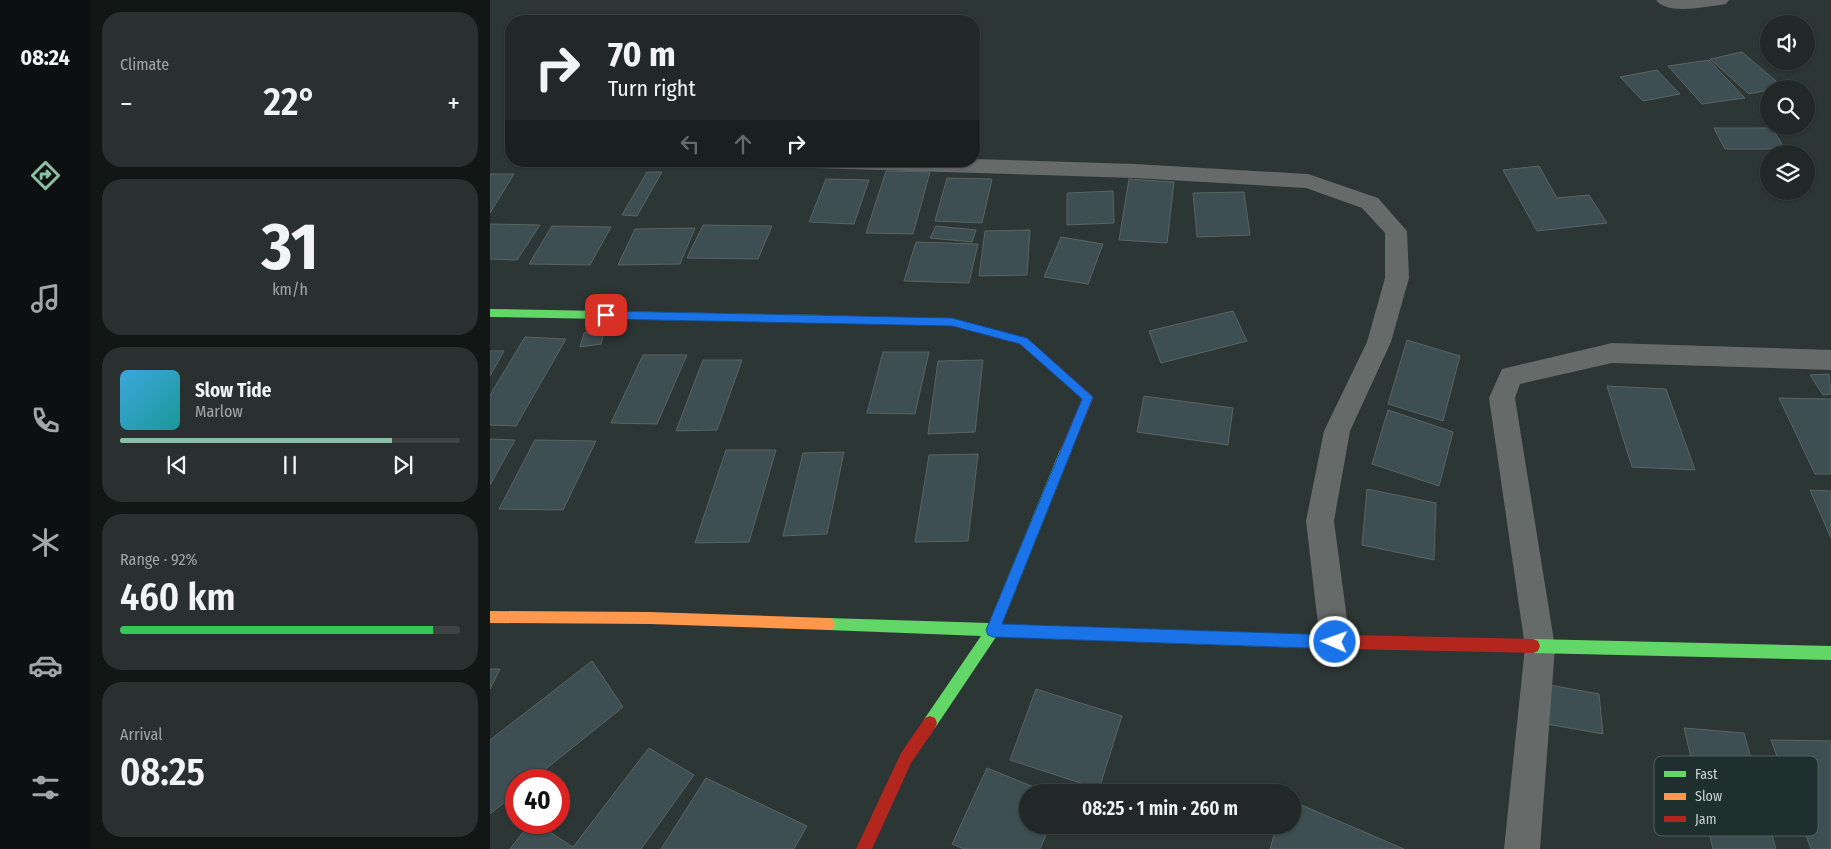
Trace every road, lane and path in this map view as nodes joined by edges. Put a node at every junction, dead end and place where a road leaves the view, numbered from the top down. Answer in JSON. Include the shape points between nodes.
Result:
{"nodes":[{"id":1,"x":1665,"y":0,"type":"edge"},
{"id":2,"x":1720,"y":0,"type":"edge"},
{"id":3,"x":980,"y":166,"type":"edge"},
{"id":4,"x":490,"y":313,"type":"edge"},
{"id":5,"x":1831,"y":360,"type":"edge"},
{"id":6,"x":490,"y":617,"type":"edge"},
{"id":7,"x":993,"y":630,"type":"junction"},
{"id":8,"x":1335,"y":642,"type":"junction"},
{"id":9,"x":1540,"y":647,"type":"junction"},
{"id":10,"x":1831,"y":653,"type":"edge"},
{"id":11,"x":864,"y":849,"type":"edge"},
{"id":12,"x":1522,"y":849,"type":"edge"}],
"edges":[{"from":1,"to":2,"type":"street","via":[[1679,4]]},
{"from":3,"to":8,"type":"street","via":[[1308,181],[1370,203],[1396,231],[1397,278],[1379,342],[1337,431],[1320,521]]},
{"from":4,"to":7,"type":"street","via":[[952,322],[1023,341],[1088,397]]},
{"from":5,"to":9,"type":"street","via":[[1612,353],[1511,376],[1502,398]]},
{"from":6,"to":7,"type":"street","via":[[650,618]]},
{"from":7,"to":8,"type":"street"},
{"from":7,"to":11,"type":"street","via":[[906,758]]},
{"from":8,"to":9,"type":"street"},
{"from":9,"to":10,"type":"street"},
{"from":9,"to":12,"type":"street"}]}
